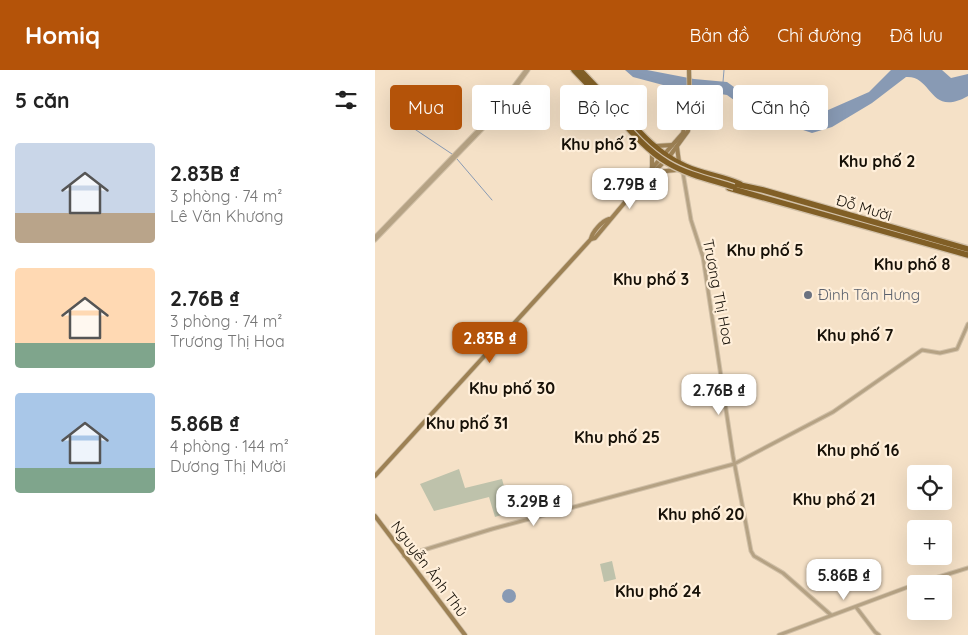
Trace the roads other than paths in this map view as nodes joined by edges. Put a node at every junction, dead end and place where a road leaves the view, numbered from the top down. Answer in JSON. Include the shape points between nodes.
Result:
{"nodes":[{"id":1,"x":527,"y":70,"type":"edge"},
{"id":2,"x":575,"y":70,"type":"edge"},
{"id":3,"x":580,"y":70,"type":"edge"},
{"id":4,"x":688,"y":72,"type":"edge"},
{"id":5,"x":591,"y":85,"type":"edge"},
{"id":6,"x":592,"y":85,"type":"edge"},
{"id":7,"x":633,"y":130,"type":"edge"},
{"id":8,"x":633,"y":130,"type":"edge"},
{"id":9,"x":639,"y":130,"type":"edge"},
{"id":10,"x":653,"y":145,"type":"junction"},
{"id":11,"x":675,"y":146,"type":"junction"},
{"id":12,"x":666,"y":155,"type":"junction"},
{"id":13,"x":660,"y":160,"type":"junction"},
{"id":14,"x":680,"y":164,"type":"junction"},
{"id":15,"x":676,"y":170,"type":"junction"},
{"id":16,"x":653,"y":171,"type":"junction"},
{"id":17,"x":683,"y":173,"type":"junction"},
{"id":18,"x":649,"y":178,"type":"junction"},
{"id":19,"x":638,"y":187,"type":"junction"},
{"id":20,"x":653,"y":188,"type":"dead end"},
{"id":21,"x":742,"y":188,"type":"junction"},
{"id":22,"x":375,"y":238,"type":"edge"},
{"id":23,"x":968,"y":253,"type":"edge"},
{"id":24,"x":968,"y":324,"type":"edge"},
{"id":25,"x":735,"y":464,"type":"junction"},
{"id":26,"x":375,"y":476,"type":"edge"},
{"id":27,"x":375,"y":516,"type":"edge"},
{"id":28,"x":404,"y":556,"type":"junction"},
{"id":29,"x":968,"y":568,"type":"edge"},
{"id":30,"x":945,"y":575,"type":"edge"},
{"id":31,"x":907,"y":587,"type":"edge"},
{"id":32,"x":856,"y":607,"type":"junction"},
{"id":33,"x":831,"y":615,"type":"junction"},
{"id":34,"x":465,"y":635,"type":"edge"},
{"id":35,"x":779,"y":635,"type":"edge"},
{"id":36,"x":879,"y":635,"type":"edge"}],
"edges":[{"from":1,"to":22,"type":"street","via":[[498,112]]},
{"from":2,"to":5,"type":"highway","name":"Đỗ Mười"},
{"from":3,"to":6,"type":"highway","name":"Đỗ Mười"},
{"from":4,"to":11,"type":"main road","via":[[687,127]]},
{"from":7,"to":21,"type":"highway","name":"Đỗ Mười","bridge":true,"via":[[664,158],[693,172]]},
{"from":8,"to":13,"type":"highway","name":"Đỗ Mười"},
{"from":9,"to":10,"type":"highway","name":"Đỗ Mười"},
{"from":10,"to":11,"type":"main road"},
{"from":10,"to":12,"type":"highway","name":"Đỗ Mười"},
{"from":11,"to":12,"type":"main road"},
{"from":11,"to":14,"type":"main road"},
{"from":12,"to":13,"type":"highway"},
{"from":12,"to":13,"type":"highway"},
{"from":12,"to":14,"type":"highway","name":"Đỗ Mười"},
{"from":13,"to":15,"type":"highway","name":"Đỗ Mười"},
{"from":13,"to":16,"type":"main road"},
{"from":13,"to":16,"type":"main road"},
{"from":14,"to":21,"type":"highway","name":"Đỗ Mười"},
{"from":15,"to":16,"type":"main road"},
{"from":15,"to":17,"type":"highway","name":"Đỗ Mười"},
{"from":16,"to":18,"type":"main road"},
{"from":16,"to":19,"type":"main road"},
{"from":17,"to":21,"type":"highway","name":"Đỗ Mười"},
{"from":17,"to":25,"type":"street","name":"Trương Thị Hoa","via":[[691,220],[703,257]]},
{"from":18,"to":19,"type":"main road"},
{"from":18,"to":20,"type":"main road","via":[[648,183]]},
{"from":19,"to":26,"type":"main road","via":[[608,224]]},
{"from":21,"to":23,"type":"highway","name":"Đỗ Mười"},
{"from":21,"to":23,"type":"highway","name":"Đỗ Mười","via":[[754,188],[818,206]]},
{"from":24,"to":25,"type":"street","via":[[957,350],[940,353],[922,350],[833,412]]},
{"from":25,"to":28,"type":"street"},
{"from":25,"to":33,"type":"street","name":"Trương Thị Hoa","via":[[752,554],[785,575]]},
{"from":27,"to":28,"type":"main road","name":"Nguyễn Ảnh Thủ"},
{"from":28,"to":34,"type":"main road","name":"Nguyễn Ảnh Thủ"},
{"from":29,"to":30,"type":"street"},
{"from":31,"to":32,"type":"street"},
{"from":32,"to":33,"type":"street"},
{"from":32,"to":36,"type":"street"},
{"from":33,"to":35,"type":"street"}]}
